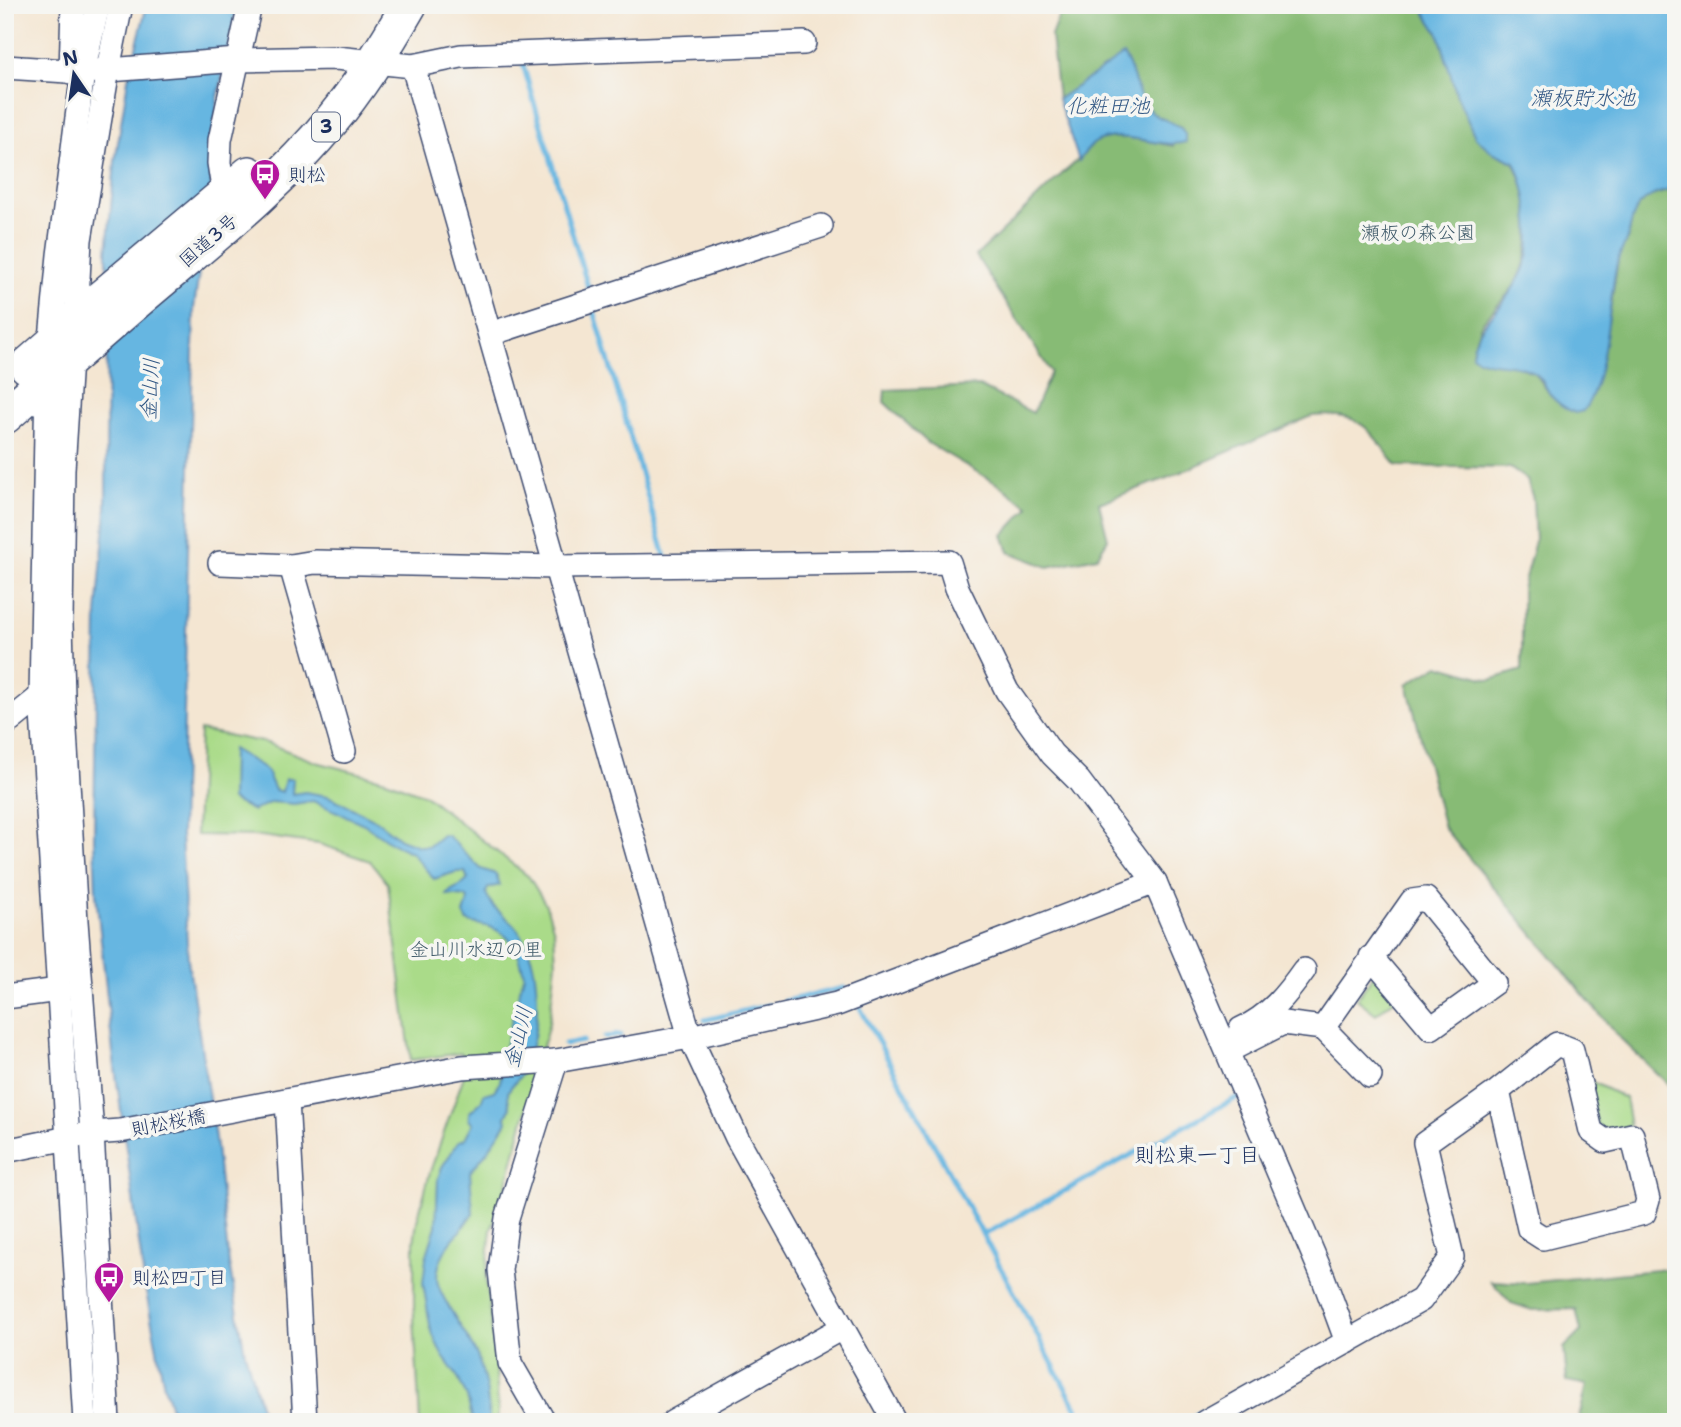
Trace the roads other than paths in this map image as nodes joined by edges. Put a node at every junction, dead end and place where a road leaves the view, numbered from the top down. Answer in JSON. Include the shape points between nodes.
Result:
{"nodes":[{"id":1,"x":73,"y":5,"type":"edge"},
{"id":2,"x":98,"y":5,"type":"edge"},
{"id":3,"x":121,"y":5,"type":"edge"},
{"id":4,"x":250,"y":5,"type":"edge"},
{"id":5,"x":385,"y":5,"type":"edge"},
{"id":6,"x":409,"y":5,"type":"edge"},
{"id":7,"x":804,"y":43,"type":"dead end"},
{"id":8,"x":237,"y":60,"type":"junction"},
{"id":9,"x":365,"y":61,"type":"junction"},
{"id":10,"x":413,"y":66,"type":"junction"},
{"id":11,"x":5,"y":67,"type":"edge"},
{"id":12,"x":107,"y":69,"type":"junction"},
{"id":13,"x":77,"y":72,"type":"junction"},
{"id":14,"x":226,"y":194,"type":"junction"},
{"id":15,"x":821,"y":226,"type":"dead end"},
{"id":16,"x":93,"y":316,"type":"junction"},
{"id":17,"x":490,"y":334,"type":"junction"},
{"id":18,"x":56,"y":361,"type":"junction"},
{"id":19,"x":5,"y":384,"type":"edge"},
{"id":20,"x":5,"y":416,"type":"edge"},
{"id":21,"x":220,"y":563,"type":"dead end"},
{"id":22,"x":291,"y":566,"type":"junction"},
{"id":23,"x":559,"y":577,"type":"junction"},
{"id":24,"x":41,"y":696,"type":"junction"},
{"id":25,"x":5,"y":722,"type":"edge"},
{"id":26,"x":344,"y":751,"type":"dead end"},
{"id":27,"x":1155,"y":882,"type":"junction"},
{"id":28,"x":1371,"y":957,"type":"junction"},
{"id":29,"x":1304,"y":970,"type":"dead end"},
{"id":30,"x":59,"y":990,"type":"junction"},
{"id":31,"x":5,"y":997,"type":"edge"},
{"id":32,"x":1323,"y":1028,"type":"junction"},
{"id":33,"x":690,"y":1037,"type":"junction"},
{"id":34,"x":1225,"y":1044,"type":"junction"},
{"id":35,"x":556,"y":1061,"type":"junction"},
{"id":36,"x":1370,"y":1076,"type":"dead end"},
{"id":37,"x":1497,"y":1091,"type":"junction"},
{"id":38,"x":287,"y":1100,"type":"junction"},
{"id":39,"x":92,"y":1133,"type":"junction"},
{"id":40,"x":68,"y":1139,"type":"junction"},
{"id":41,"x":5,"y":1151,"type":"edge"},
{"id":42,"x":842,"y":1328,"type":"junction"},
{"id":43,"x":1347,"y":1342,"type":"junction"},
{"id":44,"x":1207,"y":1421,"type":"edge"},
{"id":45,"x":85,"y":1422,"type":"edge"},
{"id":46,"x":108,"y":1422,"type":"edge"},
{"id":47,"x":305,"y":1422,"type":"edge"},
{"id":48,"x":544,"y":1422,"type":"edge"},
{"id":49,"x":673,"y":1422,"type":"edge"},
{"id":50,"x":895,"y":1422,"type":"edge"}],
"edges":[{"from":1,"to":13,"type":"street"},
{"from":2,"to":13,"type":"street"},
{"from":3,"to":12,"type":"street"},
{"from":4,"to":8,"type":"street"},
{"from":5,"to":9,"type":"highway","name":"国道3号","number":"3"},
{"from":6,"to":9,"type":"highway","name":"国道3号","number":"3"},
{"from":7,"to":10,"type":"street","via":[[461,56]]},
{"from":8,"to":9,"type":"street"},
{"from":8,"to":12,"type":"street"},
{"from":8,"to":14,"type":"street","via":[[220,139],[219,163]]},
{"from":9,"to":10,"type":"street"},
{"from":9,"to":14,"type":"highway","name":"国道3号","number":"3"},
{"from":9,"to":16,"type":"highway","name":"国道3号","number":"3","via":[[333,120],[295,162],[221,230]]},
{"from":10,"to":17,"type":"street"},
{"from":11,"to":13,"type":"street"},
{"from":12,"to":13,"type":"street"},
{"from":12,"to":16,"type":"street","via":[[80,240]]},
{"from":13,"to":18,"type":"street","via":[[59,256]]},
{"from":14,"to":16,"type":"highway","name":"国道3号","number":"3"},
{"from":15,"to":17,"type":"street"},
{"from":16,"to":18,"type":"highway","name":"国道3号","number":"3"},
{"from":17,"to":23,"type":"street"},
{"from":18,"to":19,"type":"highway","name":"国道3号","number":"3"},
{"from":18,"to":20,"type":"highway","name":"国道3号","number":"3"},
{"from":18,"to":24,"type":"street"},
{"from":18,"to":39,"type":"street","via":[[63,469],[63,696]]},
{"from":21,"to":22,"type":"street"},
{"from":22,"to":23,"type":"street","via":[[315,562]]},
{"from":22,"to":26,"type":"street"},
{"from":23,"to":27,"type":"street","via":[[668,566],[949,562],[1007,691]]},
{"from":23,"to":33,"type":"street"},
{"from":24,"to":25,"type":"street"},
{"from":24,"to":30,"type":"street"},
{"from":27,"to":33,"type":"street","name":"則松桜橋","via":[[837,1003]]},
{"from":27,"to":34,"type":"street"},
{"from":28,"to":28,"type":"street","via":[[1412,901],[1426,899],[1494,983],[1431,1028]]},
{"from":28,"to":32,"type":"street"},
{"from":29,"to":34,"type":"street","via":[[1282,1001]]},
{"from":30,"to":31,"type":"street"},
{"from":30,"to":40,"type":"street"},
{"from":32,"to":34,"type":"street","via":[[1283,1023]]},
{"from":32,"to":36,"type":"street"},
{"from":33,"to":35,"type":"street","name":"則松桜橋"},
{"from":33,"to":42,"type":"street","via":[[737,1138]]},
{"from":34,"to":43,"type":"street"},
{"from":35,"to":38,"type":"street","name":"則松桜橋","via":[[470,1068]]},
{"from":35,"to":48,"type":"street","via":[[507,1218],[500,1270],[510,1363]]},
{"from":37,"to":37,"type":"street","via":[[1557,1044],[1572,1050],[1591,1131],[1605,1141],[1632,1135],[1648,1200],[1644,1213],[1544,1238],[1529,1229]]},
{"from":37,"to":43,"type":"street","via":[[1425,1143],[1452,1257],[1421,1300]]},
{"from":38,"to":39,"type":"street","name":"則松桜橋"},
{"from":38,"to":47,"type":"street"},
{"from":39,"to":40,"type":"street","name":"則松桜橋"},
{"from":39,"to":46,"type":"street"},
{"from":40,"to":41,"type":"street","name":"則松桜橋"},
{"from":40,"to":45,"type":"street"},
{"from":42,"to":49,"type":"street"},
{"from":42,"to":50,"type":"street"},
{"from":43,"to":44,"type":"street"}]}
